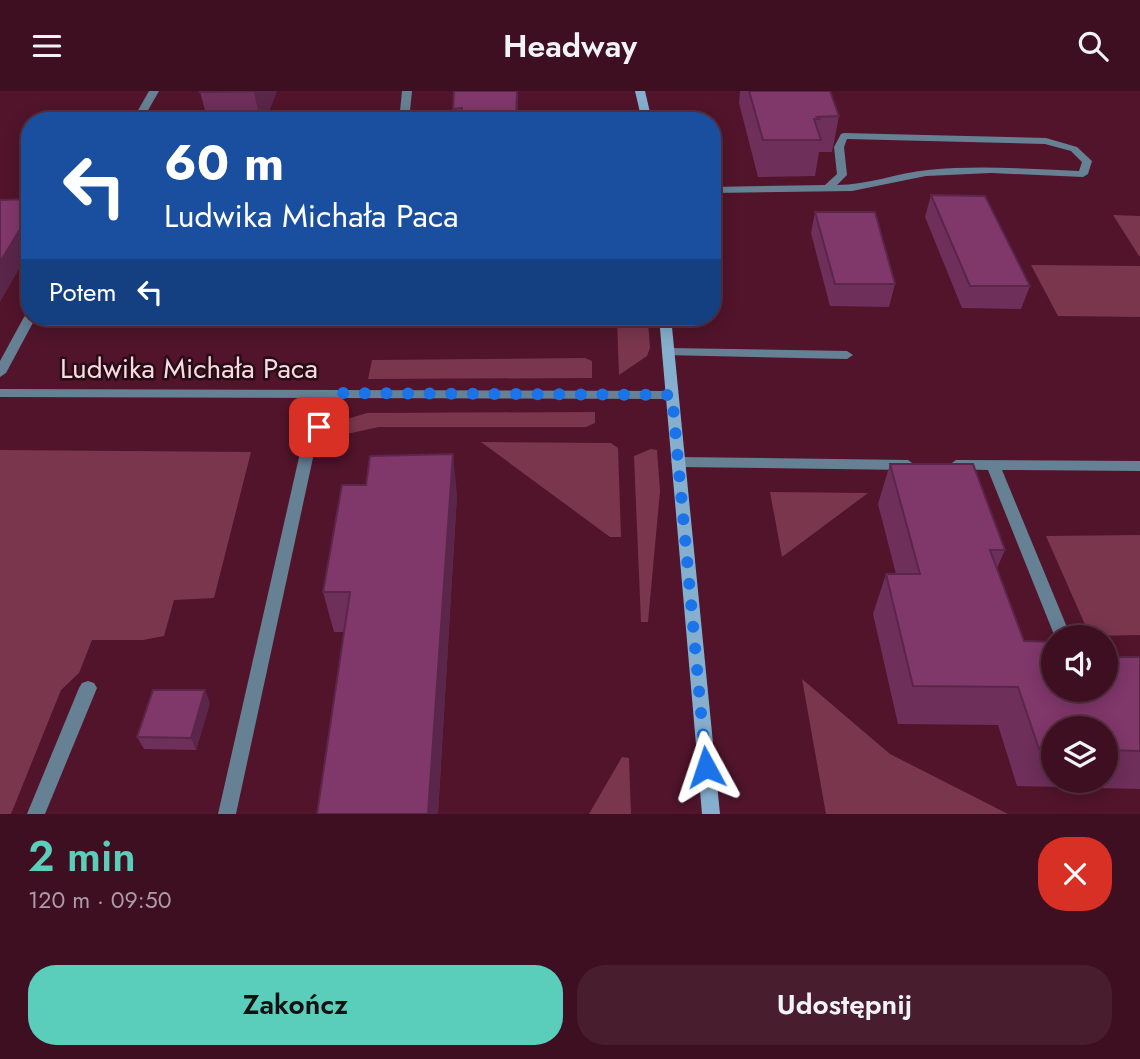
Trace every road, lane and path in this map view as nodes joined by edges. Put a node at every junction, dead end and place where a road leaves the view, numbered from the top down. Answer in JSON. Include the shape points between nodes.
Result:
{"nodes":[{"id":1,"x":154,"y":91,"type":"edge"},
{"id":2,"x":407,"y":91,"type":"edge"},
{"id":3,"x":640,"y":91,"type":"edge"},
{"id":4,"x":142,"y":112,"type":"edge"},
{"id":5,"x":405,"y":112,"type":"edge"},
{"id":6,"x":646,"y":112,"type":"edge"},
{"id":7,"x":827,"y":189,"type":"junction"},
{"id":8,"x":721,"y":190,"type":"edge"},
{"id":9,"x":25,"y":326,"type":"edge"},
{"id":10,"x":666,"y":326,"type":"edge"},
{"id":11,"x":668,"y":352,"type":"junction"},
{"id":12,"x":847,"y":355,"type":"dead end"},
{"id":13,"x":0,"y":373,"type":"edge"},
{"id":14,"x":0,"y":393,"type":"edge"},
{"id":15,"x":340,"y":393,"type":"junction"},
{"id":16,"x":672,"y":395,"type":"junction"},
{"id":17,"x":678,"y":462,"type":"junction"},
{"id":18,"x":993,"y":465,"type":"junction"},
{"id":19,"x":1140,"y":466,"type":"edge"},
{"id":20,"x":1058,"y":625,"type":"edge"},
{"id":21,"x":88,"y":688,"type":"dead end"},
{"id":22,"x":36,"y":814,"type":"edge"},
{"id":23,"x":227,"y":814,"type":"edge"},
{"id":24,"x":711,"y":814,"type":"edge"}],
"edges":[{"from":1,"to":4,"type":"street"},
{"from":2,"to":5,"type":"street"},
{"from":3,"to":6,"type":"street"},
{"from":7,"to":7,"type":"street","via":[[926,173],[1083,174],[1087,161],[1074,149],[1046,141],[844,136],[839,147],[842,175]]},
{"from":7,"to":8,"type":"street"},
{"from":9,"to":13,"type":"street"},
{"from":10,"to":11,"type":"street"},
{"from":11,"to":12,"type":"street"},
{"from":11,"to":16,"type":"street"},
{"from":14,"to":15,"type":"street","name":"Ludwika Michała Paca"},
{"from":15,"to":16,"type":"street","name":"Ludwika Michała Paca"},
{"from":15,"to":23,"type":"street","via":[[309,444]]},
{"from":16,"to":17,"type":"street"},
{"from":17,"to":18,"type":"street"},
{"from":17,"to":24,"type":"street"},
{"from":18,"to":19,"type":"street"},
{"from":18,"to":20,"type":"street"},
{"from":21,"to":22,"type":"street"}]}
